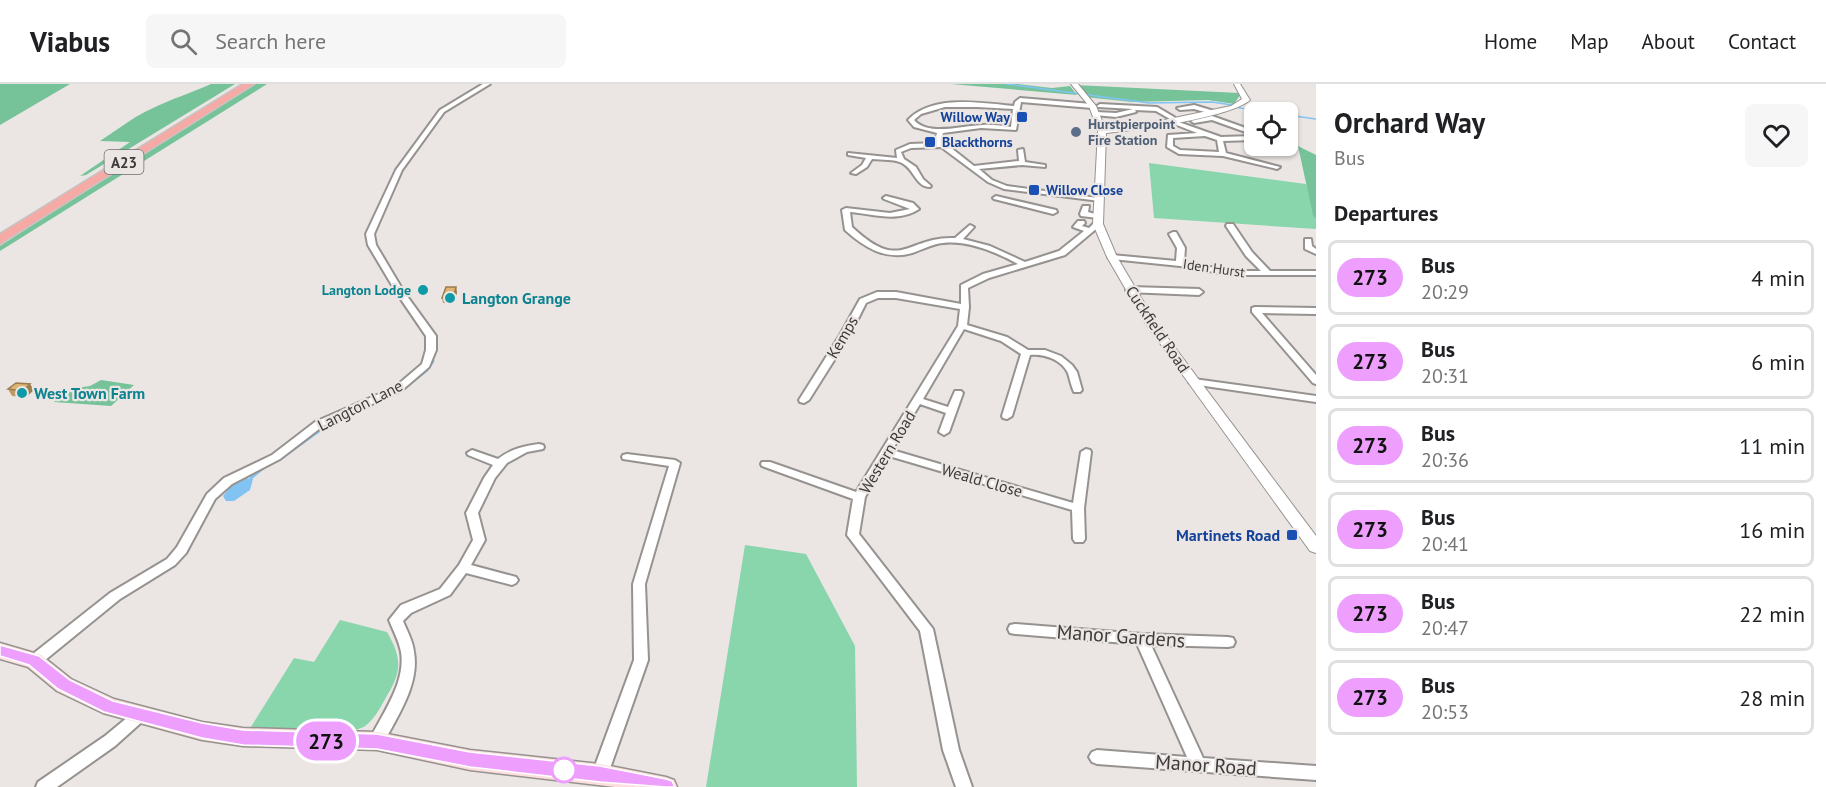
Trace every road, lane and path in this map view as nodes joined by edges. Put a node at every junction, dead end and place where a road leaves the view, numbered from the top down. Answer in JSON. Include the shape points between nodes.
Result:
{"nodes":[{"id":1,"x":240,"y":84,"type":"edge"},
{"id":2,"x":249,"y":84,"type":"edge"},
{"id":3,"x":487,"y":84,"type":"edge"},
{"id":4,"x":1074,"y":84,"type":"edge"},
{"id":5,"x":1237,"y":84,"type":"edge"},
{"id":6,"x":1017,"y":108,"type":"junction"},
{"id":7,"x":1180,"y":108,"type":"dead end"},
{"id":8,"x":1096,"y":109,"type":"junction"},
{"id":9,"x":1157,"y":109,"type":"junction"},
{"id":10,"x":1165,"y":109,"type":"dead end"},
{"id":11,"x":1213,"y":115,"type":"junction"},
{"id":12,"x":1171,"y":119,"type":"junction"},
{"id":13,"x":1194,"y":121,"type":"dead end"},
{"id":14,"x":1244,"y":130,"type":"edge"},
{"id":15,"x":1102,"y":131,"type":"junction"},
{"id":16,"x":940,"y":132,"type":"junction"},
{"id":17,"x":1205,"y":134,"type":"junction"},
{"id":18,"x":1244,"y":136,"type":"edge"},
{"id":19,"x":1220,"y":139,"type":"junction"},
{"id":20,"x":942,"y":145,"type":"junction"},
{"id":21,"x":893,"y":146,"type":"dead end"},
{"id":22,"x":902,"y":148,"type":"junction"},
{"id":23,"x":1021,"y":150,"type":"dead end"},
{"id":24,"x":850,"y":154,"type":"dead end"},
{"id":25,"x":1223,"y":154,"type":"junction"},
{"id":26,"x":870,"y":157,"type":"junction"},
{"id":27,"x":901,"y":160,"type":"junction"},
{"id":28,"x":1022,"y":163,"type":"junction"},
{"id":29,"x":1043,"y":166,"type":"dead end"},
{"id":30,"x":1277,"y":167,"type":"dead end"},
{"id":31,"x":973,"y":168,"type":"junction"},
{"id":32,"x":854,"y":173,"type":"dead end"},
{"id":33,"x":928,"y":186,"type":"dead end"},
{"id":34,"x":1031,"y":193,"type":"junction"},
{"id":35,"x":996,"y":198,"type":"dead end"},
{"id":36,"x":887,"y":199,"type":"dead end"},
{"id":37,"x":1098,"y":200,"type":"junction"},
{"id":38,"x":1028,"y":206,"type":"junction"},
{"id":39,"x":916,"y":208,"type":"junction"},
{"id":40,"x":927,"y":208,"type":"dead end"},
{"id":41,"x":1086,"y":208,"type":"dead end"},
{"id":42,"x":1053,"y":212,"type":"dead end"},
{"id":43,"x":1091,"y":223,"type":"junction"},
{"id":44,"x":1230,"y":226,"type":"dead end"},
{"id":45,"x":970,"y":227,"type":"dead end"},
{"id":46,"x":0,"y":233,"type":"edge"},
{"id":47,"x":1173,"y":234,"type":"dead end"},
{"id":48,"x":0,"y":240,"type":"edge"},
{"id":49,"x":957,"y":241,"type":"junction"},
{"id":50,"x":1308,"y":241,"type":"dead end"},
{"id":51,"x":1316,"y":252,"type":"edge"},
{"id":52,"x":897,"y":254,"type":"junction"},
{"id":53,"x":1112,"y":257,"type":"junction"},
{"id":54,"x":910,"y":259,"type":"dead end"},
{"id":55,"x":1180,"y":264,"type":"junction"},
{"id":56,"x":1026,"y":265,"type":"junction"},
{"id":57,"x":1316,"y":273,"type":"edge"},
{"id":58,"x":1269,"y":274,"type":"junction"},
{"id":59,"x":1130,"y":290,"type":"junction"},
{"id":60,"x":1199,"y":292,"type":"dead end"},
{"id":61,"x":965,"y":307,"type":"junction"},
{"id":62,"x":1316,"y":311,"type":"edge"},
{"id":63,"x":962,"y":326,"type":"junction"},
{"id":64,"x":1026,"y":353,"type":"junction"},
{"id":65,"x":1316,"y":381,"type":"edge"},
{"id":66,"x":1194,"y":382,"type":"junction"},
{"id":67,"x":1077,"y":390,"type":"dead end"},
{"id":68,"x":958,"y":393,"type":"dead end"},
{"id":69,"x":1316,"y":399,"type":"edge"},
{"id":70,"x":804,"y":400,"type":"dead end"},
{"id":71,"x":918,"y":400,"type":"junction"},
{"id":72,"x":952,"y":412,"type":"junction"},
{"id":73,"x":1007,"y":416,"type":"dead end"},
{"id":74,"x":944,"y":432,"type":"dead end"},
{"id":75,"x":539,"y":447,"type":"dead end"},
{"id":76,"x":886,"y":452,"type":"junction"},
{"id":77,"x":1086,"y":452,"type":"dead end"},
{"id":78,"x":472,"y":453,"type":"dead end"},
{"id":79,"x":627,"y":457,"type":"dead end"},
{"id":80,"x":498,"y":463,"type":"junction"},
{"id":81,"x":766,"y":464,"type":"dead end"},
{"id":82,"x":859,"y":497,"type":"junction"},
{"id":83,"x":1078,"y":508,"type":"junction"},
{"id":84,"x":1079,"y":539,"type":"dead end"},
{"id":85,"x":1314,"y":541,"type":"edge"},
{"id":86,"x":463,"y":568,"type":"junction"},
{"id":87,"x":512,"y":580,"type":"dead end"},
{"id":88,"x":1015,"y":629,"type":"dead end"},
{"id":89,"x":1142,"y":639,"type":"junction"},
{"id":90,"x":1228,"y":642,"type":"dead end"},
{"id":91,"x":0,"y":651,"type":"edge"},
{"id":92,"x":34,"y":660,"type":"junction"},
{"id":93,"x":139,"y":716,"type":"junction"},
{"id":94,"x":377,"y":741,"type":"junction"},
{"id":95,"x":1097,"y":757,"type":"dead end"},
{"id":96,"x":1198,"y":764,"type":"junction"},
{"id":97,"x":1316,"y":773,"type":"edge"},
{"id":98,"x":600,"y":774,"type":"junction"},
{"id":99,"x":44,"y":787,"type":"edge"},
{"id":100,"x":666,"y":787,"type":"edge"},
{"id":101,"x":964,"y":787,"type":"edge"}],
"edges":[{"from":1,"to":46,"type":"highway","number":"A23"},
{"from":2,"to":48,"type":"highway","number":"A23"},
{"from":3,"to":92,"type":"street","name":"Langton Lane","via":[[442,111],[399,170],[370,234],[372,245],[400,292],[431,336],[426,365],[398,389],[319,424],[276,458],[228,481],[211,497],[182,550],[171,562],[115,596]]},
{"from":4,"to":8,"type":"street","name":"Cuckfield Road"},
{"from":5,"to":11,"type":"street","via":[[1246,100]]},
{"from":6,"to":8,"type":"street","via":[[1020,100],[1030,100]]},
{"from":6,"to":16,"type":"street","via":[[1014,129],[976,127]]},
{"from":6,"to":16,"type":"street","via":[[976,104],[934,107],[915,114],[911,120],[916,126]]},
{"from":7,"to":11,"type":"street","via":[[1194,107]]},
{"from":8,"to":9,"type":"street","via":[[1112,115],[1132,112],[1132,108]]},
{"from":8,"to":15,"type":"street","name":"Cuckfield Road"},
{"from":9,"to":10,"type":"street"},
{"from":9,"to":12,"type":"street"},
{"from":11,"to":12,"type":"street"},
{"from":11,"to":13,"type":"street"},
{"from":11,"to":14,"type":"street"},
{"from":12,"to":15,"type":"street"},
{"from":12,"to":17,"type":"street"},
{"from":15,"to":37,"type":"street","name":"Cuckfield Road"},
{"from":16,"to":20,"type":"street","via":[[938,140]]},
{"from":17,"to":19,"type":"street"},
{"from":17,"to":25,"type":"street","via":[[1170,136],[1170,147],[1179,152]]},
{"from":18,"to":19,"type":"street"},
{"from":19,"to":25,"type":"street"},
{"from":20,"to":22,"type":"street"},
{"from":20,"to":31,"type":"street"},
{"from":21,"to":22,"type":"street"},
{"from":22,"to":27,"type":"street","via":[[898,151]]},
{"from":23,"to":28,"type":"street"},
{"from":24,"to":26,"type":"street"},
{"from":25,"to":30,"type":"street"},
{"from":26,"to":27,"type":"street"},
{"from":26,"to":32,"type":"street"},
{"from":27,"to":33,"type":"street","via":[[914,168]]},
{"from":28,"to":29,"type":"street"},
{"from":28,"to":31,"type":"street"},
{"from":31,"to":34,"type":"street","via":[[1006,188]]},
{"from":34,"to":37,"type":"street"},
{"from":34,"to":38,"type":"street","via":[[1033,200]]},
{"from":35,"to":38,"type":"street"},
{"from":36,"to":39,"type":"street"},
{"from":37,"to":43,"type":"street","name":"Cuckfield Road"},
{"from":38,"to":42,"type":"street"},
{"from":39,"to":40,"type":"street"},
{"from":39,"to":52,"type":"street","via":[[895,216],[846,209],[851,231],[872,245]]},
{"from":41,"to":43,"type":"street","via":[[1084,214]]},
{"from":43,"to":53,"type":"street","name":"Cuckfield Road"},
{"from":43,"to":56,"type":"street","name":"Western Road","via":[[1062,253]]},
{"from":44,"to":58,"type":"street"},
{"from":45,"to":49,"type":"street"},
{"from":47,"to":55,"type":"street","via":[[1181,248]]},
{"from":49,"to":52,"type":"street","via":[[933,241]]},
{"from":49,"to":56,"type":"street","via":[[1002,253]]},
{"from":50,"to":51,"type":"street","via":[[1308,247]]},
{"from":52,"to":54,"type":"street"},
{"from":53,"to":55,"type":"street","name":"Iden Hurst"},
{"from":53,"to":59,"type":"street","name":"Cuckfield Road"},
{"from":55,"to":58,"type":"street","name":"Iden Hurst","via":[[1232,273]]},
{"from":56,"to":61,"type":"street","name":"Western Road","via":[[986,276],[964,287]]},
{"from":57,"to":58,"type":"street","name":"Iden Hurst"},
{"from":59,"to":60,"type":"street"},
{"from":59,"to":66,"type":"street","name":"Cuckfield Road"},
{"from":61,"to":63,"type":"street","name":"Western Road"},
{"from":61,"to":70,"type":"street","name":"Kemps","via":[[896,295],[877,295],[863,301]]},
{"from":62,"to":65,"type":"street","via":[[1254,310]]},
{"from":63,"to":64,"type":"street","via":[[996,335]]},
{"from":63,"to":71,"type":"street","name":"Western Road"},
{"from":64,"to":67,"type":"street","via":[[1052,355],[1071,370]]},
{"from":64,"to":73,"type":"street"},
{"from":66,"to":69,"type":"street"},
{"from":66,"to":85,"type":"street","name":"Cuckfield Road"},
{"from":68,"to":72,"type":"street"},
{"from":71,"to":72,"type":"street"},
{"from":71,"to":76,"type":"street","name":"Western Road"},
{"from":72,"to":74,"type":"street"},
{"from":75,"to":80,"type":"street","via":[[513,452]]},
{"from":76,"to":82,"type":"street","name":"Western Road"},
{"from":76,"to":83,"type":"street","name":"Weald Close"},
{"from":77,"to":83,"type":"street"},
{"from":78,"to":80,"type":"street"},
{"from":79,"to":98,"type":"street","via":[[675,463],[639,584],[641,660]]},
{"from":80,"to":86,"type":"street","via":[[472,513],[479,540]]},
{"from":81,"to":82,"type":"street"},
{"from":82,"to":101,"type":"street","name":"Western Road","via":[[854,535],[926,629],[951,750]]},
{"from":83,"to":84,"type":"street"},
{"from":86,"to":87,"type":"street"},
{"from":86,"to":94,"type":"street","via":[[445,592],[406,609],[396,620],[408,656],[406,673]]},
{"from":88,"to":89,"type":"street","name":"Manor Gardens"},
{"from":89,"to":90,"type":"street","name":"Manor Gardens"},
{"from":89,"to":96,"type":"street"},
{"from":91,"to":92,"type":"main road"},
{"from":92,"to":93,"type":"main road","via":[[64,685]]},
{"from":93,"to":94,"type":"main road","via":[[243,737]]},
{"from":93,"to":99,"type":"street"},
{"from":94,"to":98,"type":"main road","via":[[470,760]]},
{"from":95,"to":96,"type":"street","name":"Manor Road"},
{"from":96,"to":97,"type":"street","name":"Manor Road"},
{"from":98,"to":100,"type":"main road"}]}
